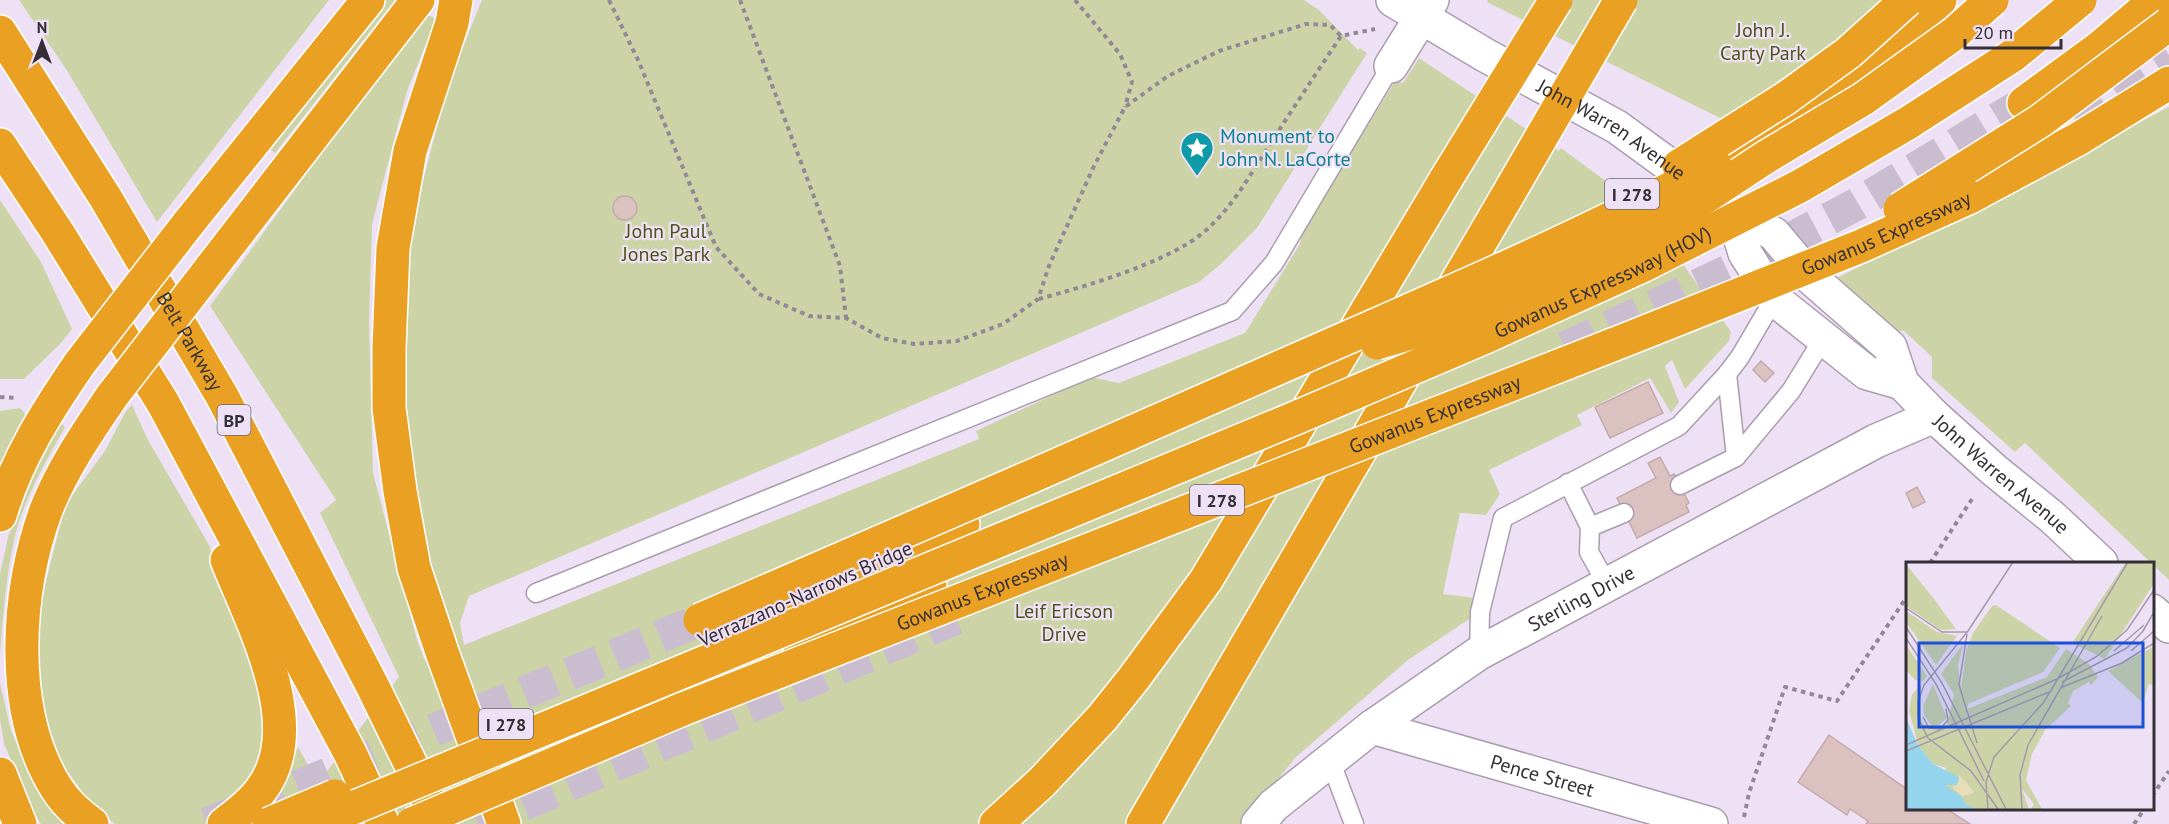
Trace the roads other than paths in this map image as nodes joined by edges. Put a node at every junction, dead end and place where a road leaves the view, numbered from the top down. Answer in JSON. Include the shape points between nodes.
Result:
{"nodes":[{"id":1,"x":368,"y":0,"type":"edge"},
{"id":2,"x":418,"y":0,"type":"edge"},
{"id":3,"x":456,"y":0,"type":"edge"},
{"id":4,"x":1393,"y":0,"type":"edge"},
{"id":5,"x":1556,"y":0,"type":"edge"},
{"id":6,"x":1621,"y":0,"type":"edge"},
{"id":7,"x":1888,"y":0,"type":"edge"},
{"id":8,"x":1907,"y":0,"type":"edge"},
{"id":9,"x":1940,"y":0,"type":"edge"},
{"id":10,"x":1992,"y":0,"type":"edge"},
{"id":11,"x":2080,"y":0,"type":"edge"},
{"id":12,"x":2156,"y":0,"type":"edge"},
{"id":13,"x":1426,"y":9,"type":"edge"},
{"id":14,"x":2169,"y":24,"type":"edge"},
{"id":15,"x":0,"y":32,"type":"edge"},
{"id":16,"x":1392,"y":66,"type":"joint"},
{"id":17,"x":2169,"y":82,"type":"edge"},
{"id":18,"x":2024,"y":103,"type":"tunnel mouth"},
{"id":19,"x":0,"y":145,"type":"edge"},
{"id":20,"x":1715,"y":165,"type":"junction"},
{"id":21,"x":1732,"y":211,"type":"junction"},
{"id":22,"x":1762,"y":294,"type":"junction"},
{"id":23,"x":1824,"y":339,"type":"junction"},
{"id":24,"x":1336,"y":355,"type":"junction"},
{"id":25,"x":1727,"y":374,"type":"junction"},
{"id":26,"x":1902,"y":383,"type":"junction"},
{"id":27,"x":163,"y":403,"type":"junction"},
{"id":28,"x":1934,"y":416,"type":"junction"},
{"id":29,"x":1736,"y":457,"type":"junction"},
{"id":30,"x":1568,"y":483,"type":"junction"},
{"id":31,"x":1680,"y":485,"type":"dead end"},
{"id":32,"x":1092,"y":501,"type":"junction"},
{"id":33,"x":1624,"y":513,"type":"dead end"},
{"id":34,"x":0,"y":515,"type":"edge"},
{"id":35,"x":1590,"y":528,"type":"junction"},
{"id":36,"x":2101,"y":562,"type":"edge"},
{"id":37,"x":1608,"y":586,"type":"junction"},
{"id":38,"x":536,"y":593,"type":"dead end"},
{"id":39,"x":2154,"y":613,"type":"edge"},
{"id":40,"x":700,"y":620,"type":"tunnel mouth"},
{"id":41,"x":742,"y":623,"type":"junction"},
{"id":42,"x":2169,"y":626,"type":"edge"},
{"id":43,"x":1479,"y":653,"type":"junction"},
{"id":44,"x":683,"y":709,"type":"junction"},
{"id":45,"x":1372,"y":727,"type":"junction"},
{"id":46,"x":1330,"y":760,"type":"junction"},
{"id":47,"x":0,"y":774,"type":"edge"},
{"id":48,"x":20,"y":824,"type":"edge"},
{"id":49,"x":92,"y":824,"type":"edge"},
{"id":50,"x":224,"y":824,"type":"edge"},
{"id":51,"x":269,"y":824,"type":"edge"},
{"id":52,"x":314,"y":824,"type":"edge"},
{"id":53,"x":383,"y":824,"type":"edge"},
{"id":54,"x":412,"y":824,"type":"edge"},
{"id":55,"x":440,"y":824,"type":"edge"},
{"id":56,"x":504,"y":824,"type":"edge"},
{"id":57,"x":996,"y":824,"type":"edge"},
{"id":58,"x":1143,"y":824,"type":"edge"},
{"id":59,"x":1258,"y":824,"type":"edge"},
{"id":60,"x":1354,"y":824,"type":"edge"},
{"id":61,"x":1711,"y":824,"type":"edge"}],
"edges":[{"from":1,"to":34,"type":"highway","bridge":true,"via":[[80,363],[28,445]]},
{"from":2,"to":49,"type":"highway","bridge":true,"via":[[112,396],[76,449],[46,510],[30,566],[22,626],[25,690],[43,763],[57,790]]},
{"from":3,"to":56,"type":"highway","via":[[410,151],[393,248],[389,408],[414,568]]},
{"from":4,"to":13,"type":"street","name":"John Warren Avenue"},
{"from":5,"to":57,"type":"highway","bridge":true,"via":[[1206,580],[1102,717]]},
{"from":6,"to":58,"type":"highway","bridge":true},
{"from":7,"to":20,"type":"highway","number":"I 278","bridge":true,"via":[[1851,41]]},
{"from":8,"to":24,"type":"highway","number":"I 278","bridge":true,"via":[[1848,53],[1716,143],[1524,257]]},
{"from":9,"to":20,"type":"highway","via":[[1850,76]]},
{"from":10,"to":24,"type":"highway","bridge":true,"via":[[1955,33],[1863,99],[1655,230],[1473,315]]},
{"from":11,"to":32,"type":"highway","name":"Gowanus Expressway (HOV)","number":"I 278","bridge":true,"via":[[2012,56],[1800,186],[1642,266],[1485,338]]},
{"from":12,"to":18,"type":"highway"},
{"from":13,"to":16,"type":"street"},
{"from":13,"to":21,"type":"street","name":"John Warren Avenue","via":[[1485,55],[1617,127]]},
{"from":14,"to":22,"type":"highway","bridge":true,"via":[[2040,121]]},
{"from":15,"to":55,"type":"highway","name":"Belt Parkway","number":"BP","via":[[105,196],[222,396]]},
{"from":16,"to":38,"type":"lane","via":[[1274,263],[1232,311]]},
{"from":17,"to":22,"type":"highway","name":"Gowanus Expressway","number":"I 278","bridge":true,"via":[[2078,140],[1970,197]]},
{"from":19,"to":27,"type":"highway"},
{"from":20,"to":40,"type":"highway","number":"I 278","bridge":true,"via":[[1640,205],[1390,319]]},
{"from":21,"to":22,"type":"street","name":"John Warren Avenue"},
{"from":21,"to":26,"type":"street","name":"John Warren Avenue","via":[[1774,234],[1810,277],[1890,347]]},
{"from":22,"to":23,"type":"street","name":"John Warren Avenue"},
{"from":22,"to":25,"type":"lane","via":[[1740,357]]},
{"from":22,"to":44,"type":"highway","name":"Gowanus Expressway","number":"I 278","bridge":true},
{"from":23,"to":26,"type":"street","name":"John Warren Avenue","via":[[1867,373]]},
{"from":23,"to":29,"type":"lane","via":[[1791,391]]},
{"from":24,"to":41,"type":"highway","name":"Verrazzano-Narrows Bridge","number":"I 278"},
{"from":25,"to":29,"type":"lane"},
{"from":25,"to":30,"type":"lane","via":[[1679,426]]},
{"from":26,"to":28,"type":"street","name":"John Warren Avenue"},
{"from":27,"to":50,"type":"highway","via":[[254,627],[278,702],[277,755],[271,772],[247,806]]},
{"from":27,"to":53,"type":"highway"},
{"from":28,"to":36,"type":"street","name":"John Warren Avenue"},
{"from":28,"to":37,"type":"street","name":"Sterling Drive","via":[[1876,441]]},
{"from":29,"to":31,"type":"lane"},
{"from":30,"to":35,"type":"lane"},
{"from":30,"to":43,"type":"lane","via":[[1503,518],[1480,612]]},
{"from":32,"to":41,"type":"highway","bridge":true},
{"from":32,"to":44,"type":"highway","bridge":true},
{"from":32,"to":52,"type":"highway","name":"Verrazzano-Narrows Bridge","bridge":true},
{"from":33,"to":35,"type":"lane"},
{"from":35,"to":37,"type":"lane","via":[[1589,552]]},
{"from":37,"to":43,"type":"street","name":"Sterling Drive"},
{"from":39,"to":42,"type":"street"},
{"from":41,"to":51,"type":"highway","name":"Verrazzano-Narrows Bridge","number":"I 278","bridge":true},
{"from":43,"to":45,"type":"street","name":"Sterling Drive"},
{"from":44,"to":54,"type":"highway","number":"I 278","bridge":true},
{"from":45,"to":46,"type":"street","name":"Sterling Drive"},
{"from":45,"to":61,"type":"street","name":"Pence Street"},
{"from":46,"to":59,"type":"street","name":"Sterling Drive","via":[[1273,806]]},
{"from":46,"to":60,"type":"lane"},
{"from":47,"to":48,"type":"highway"}]}
